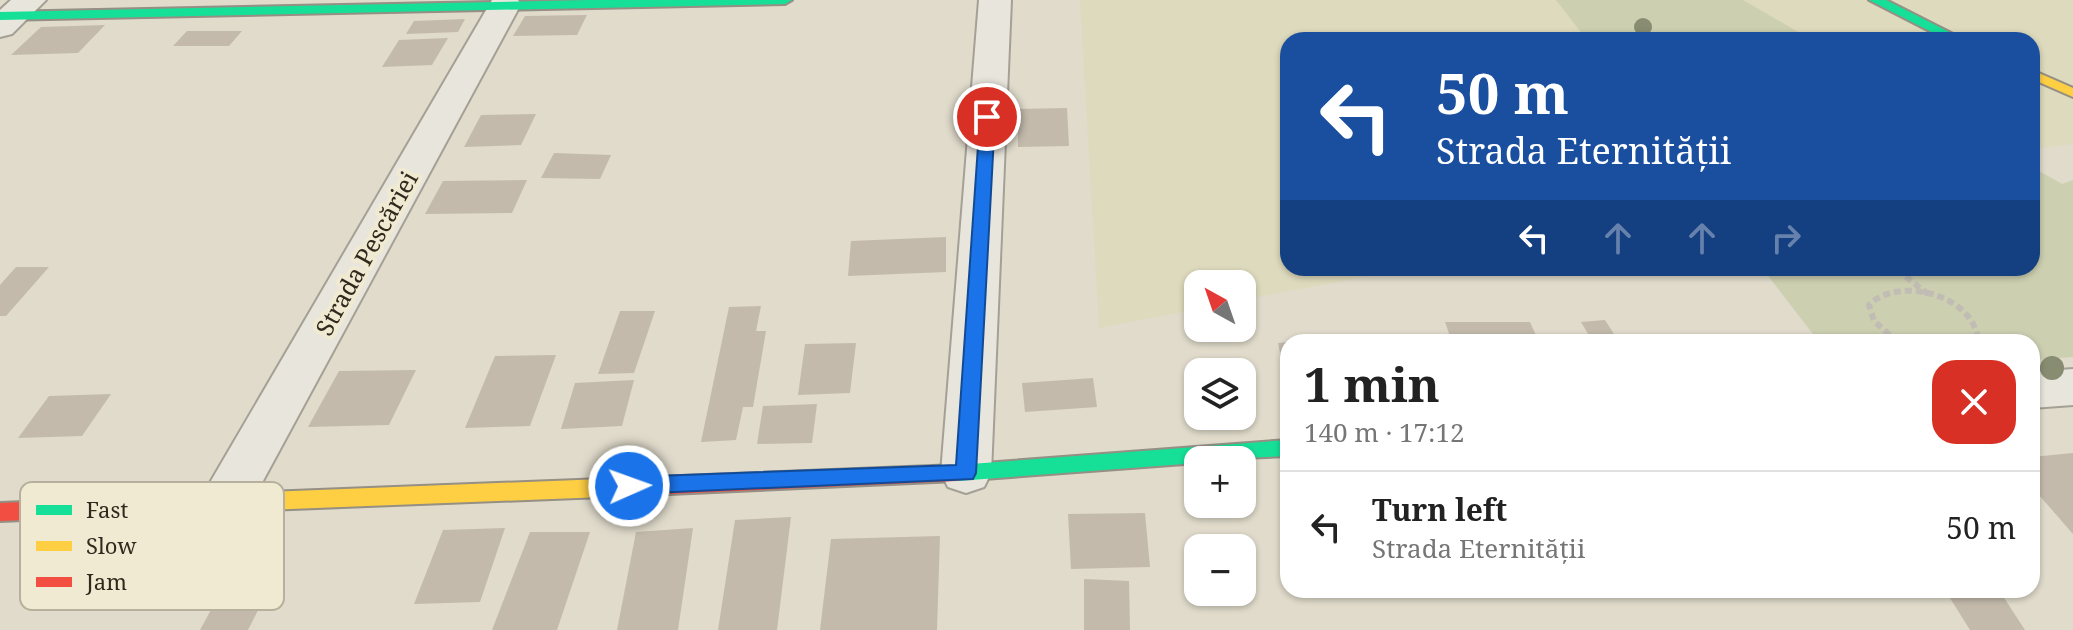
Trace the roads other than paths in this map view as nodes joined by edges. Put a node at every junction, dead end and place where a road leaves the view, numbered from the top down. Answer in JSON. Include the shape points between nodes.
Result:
{"nodes":[{"id":1,"x":785,"y":0,"type":"edge"},
{"id":2,"x":995,"y":0,"type":"edge"},
{"id":3,"x":1876,"y":0,"type":"edge"},
{"id":4,"x":505,"y":4,"type":"junction"},
{"id":5,"x":11,"y":14,"type":"edge"},
{"id":6,"x":1942,"y":32,"type":"edge"},
{"id":7,"x":2040,"y":78,"type":"edge"},
{"id":8,"x":2073,"y":93,"type":"edge"},
{"id":9,"x":2073,"y":387,"type":"edge"},
{"id":10,"x":2040,"y":389,"type":"edge"},
{"id":11,"x":1280,"y":449,"type":"edge"},
{"id":12,"x":966,"y":473,"type":"junction"},
{"id":13,"x":237,"y":482,"type":"edge"},
{"id":14,"x":284,"y":499,"type":"edge"},
{"id":15,"x":20,"y":511,"type":"edge"},
{"id":16,"x":0,"y":512,"type":"edge"}],
"edges":[{"from":1,"to":4,"type":"street"},
{"from":2,"to":12,"type":"street"},
{"from":3,"to":6,"type":"street"},
{"from":4,"to":5,"type":"street"},
{"from":4,"to":13,"type":"street","name":"Strada Pescăriei"},
{"from":7,"to":8,"type":"street"},
{"from":9,"to":10,"type":"street"},
{"from":11,"to":12,"type":"street"},
{"from":12,"to":14,"type":"street"},
{"from":15,"to":16,"type":"street"}]}
